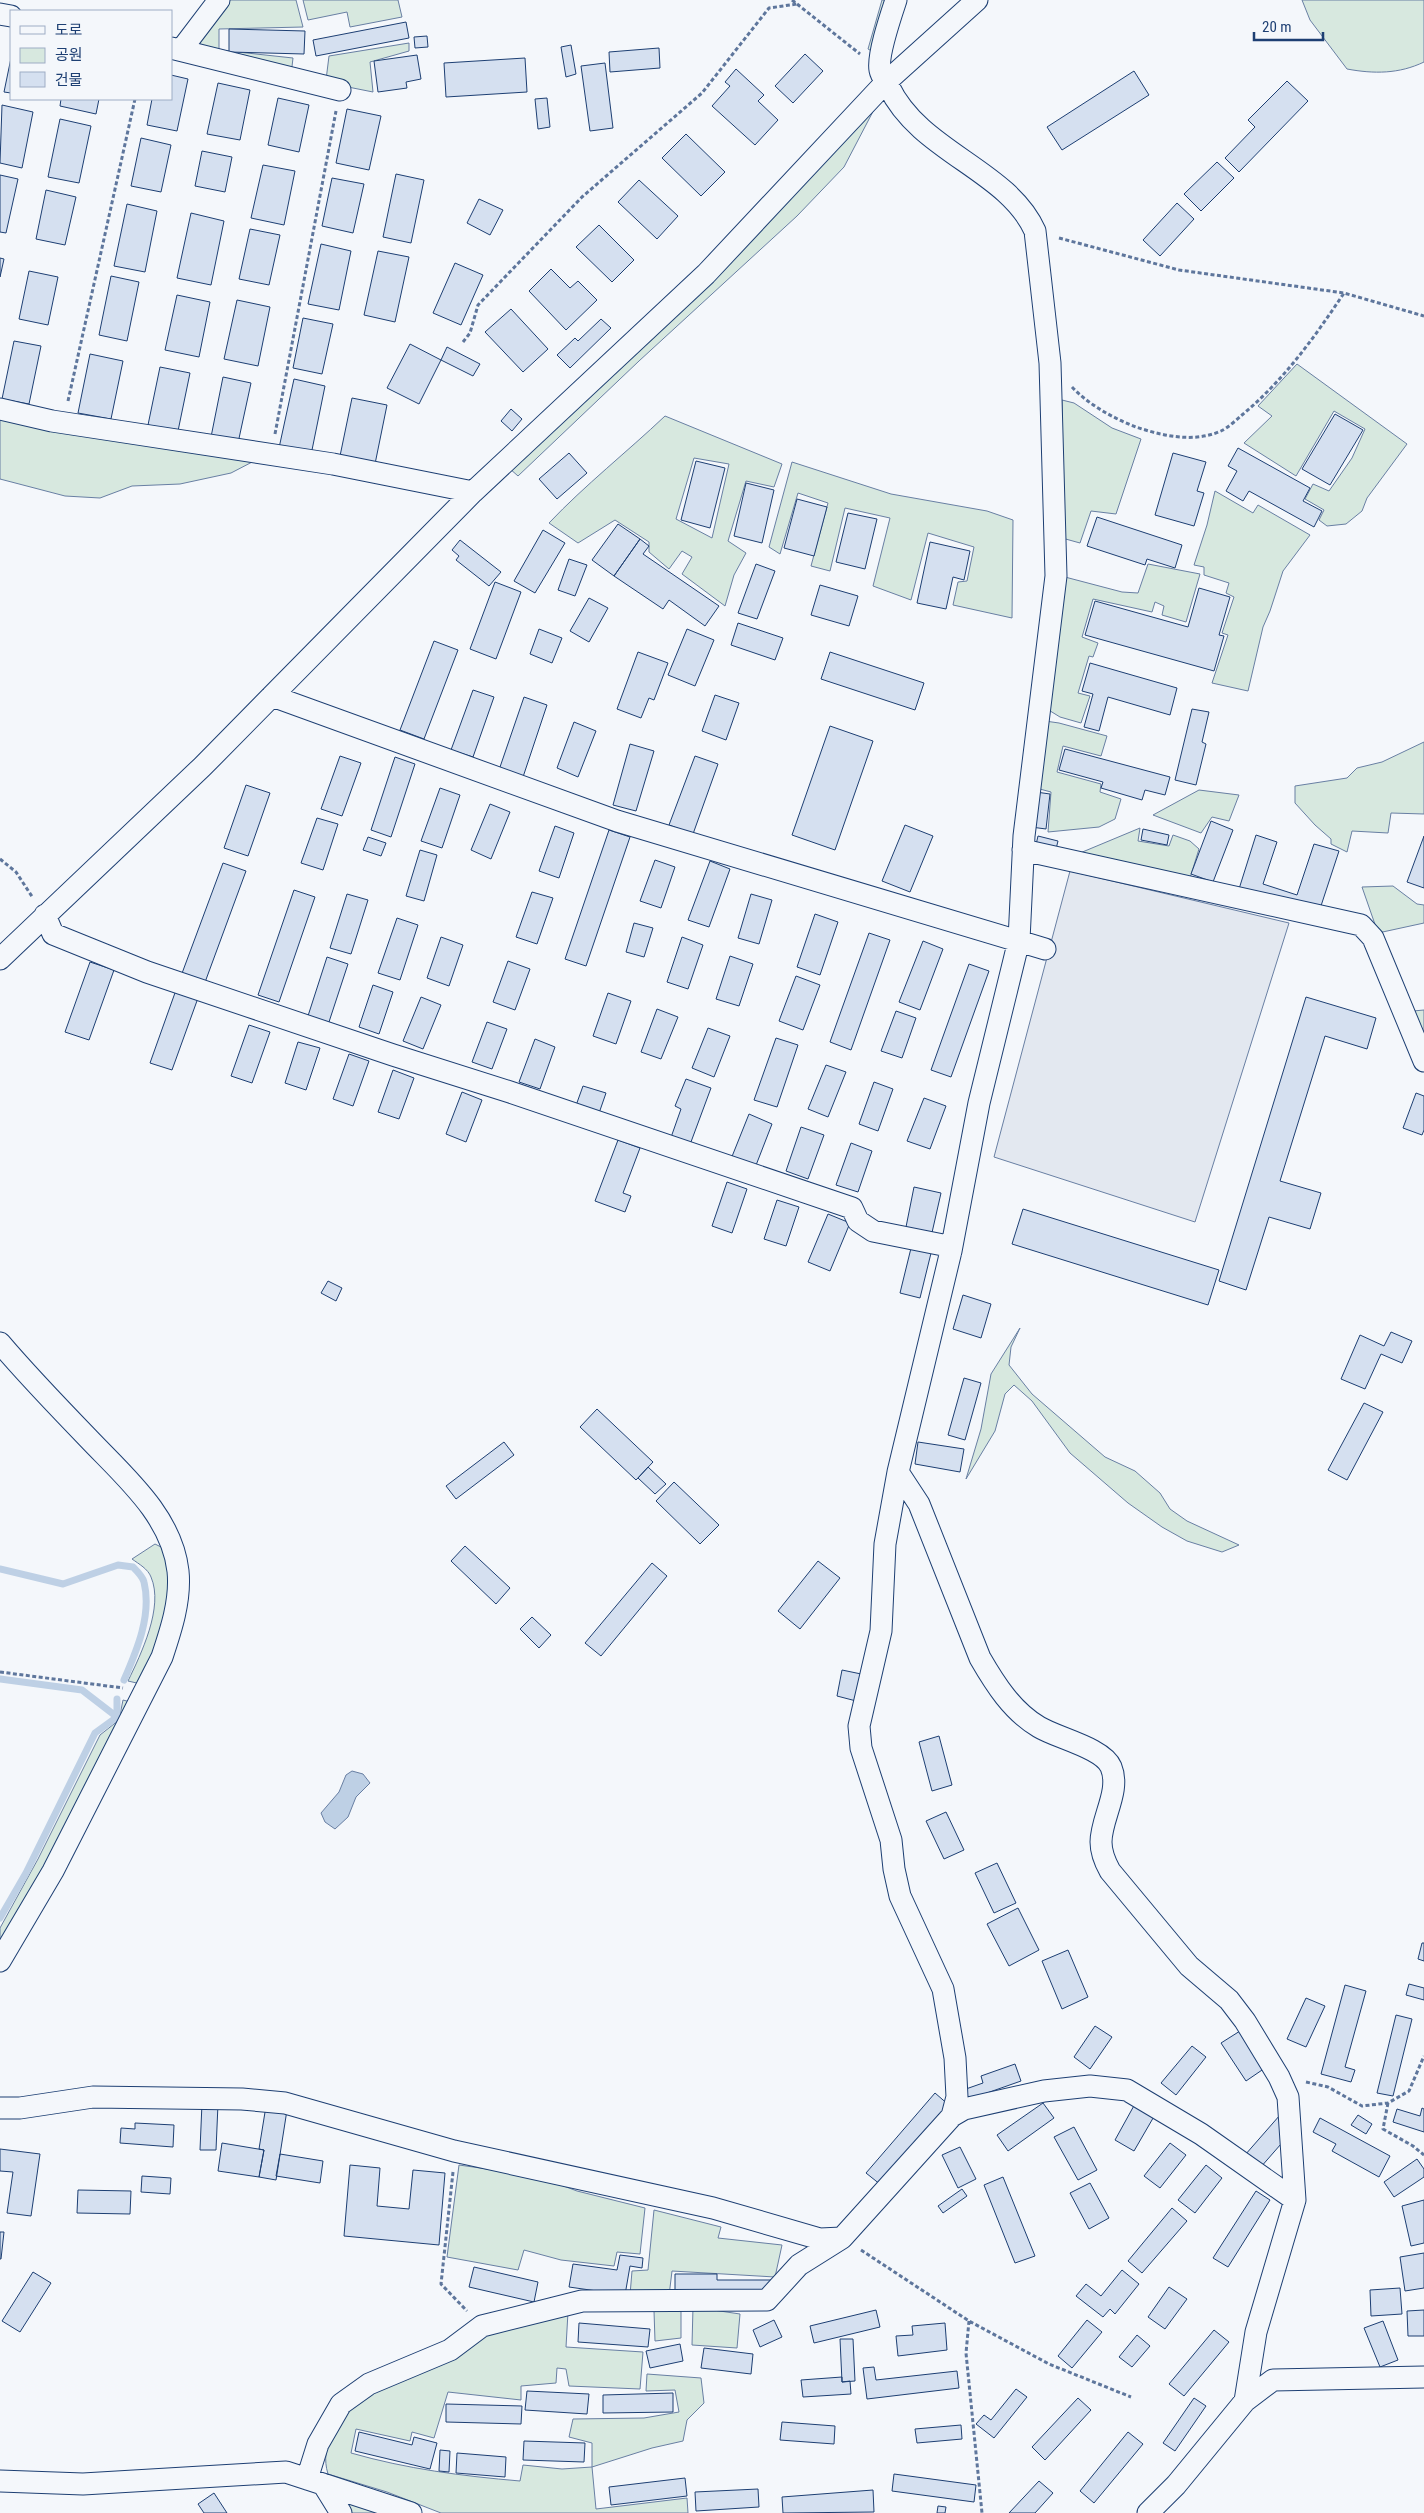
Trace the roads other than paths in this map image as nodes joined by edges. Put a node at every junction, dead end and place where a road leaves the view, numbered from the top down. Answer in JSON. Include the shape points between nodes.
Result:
{"nodes":[{"id":1,"x":220,"y":0,"type":"edge"},
{"id":2,"x":896,"y":0,"type":"edge"},
{"id":3,"x":977,"y":0,"type":"edge"},
{"id":4,"x":176,"y":49,"type":"edge"},
{"id":5,"x":883,"y":76,"type":"junction"},
{"id":6,"x":340,"y":90,"type":"road end"},
{"id":7,"x":0,"y":409,"type":"edge"},
{"id":8,"x":473,"y":492,"type":"junction"},
{"id":9,"x":272,"y":696,"type":"junction"},
{"id":10,"x":1024,"y":850,"type":"junction"},
{"id":11,"x":45,"y":915,"type":"junction"},
{"id":12,"x":1019,"y":940,"type":"junction"},
{"id":13,"x":1045,"y":949,"type":"dead end"},
{"id":14,"x":0,"y":959,"type":"edge"},
{"id":15,"x":1424,"y":1061,"type":"edge"},
{"id":16,"x":951,"y":1251,"type":"junction"},
{"id":17,"x":0,"y":1343,"type":"edge"},
{"id":18,"x":898,"y":1472,"type":"junction"},
{"id":19,"x":0,"y":1961,"type":"edge"},
{"id":20,"x":0,"y":2108,"type":"edge"},
{"id":21,"x":952,"y":2116,"type":"junction"},
{"id":22,"x":1295,"y":2200,"type":"junction"},
{"id":23,"x":842,"y":2238,"type":"junction"},
{"id":24,"x":1424,"y":2377,"type":"edge"},
{"id":25,"x":1245,"y":2401,"type":"junction"},
{"id":26,"x":0,"y":2481,"type":"edge"},
{"id":27,"x":315,"y":2482,"type":"junction"},
{"id":28,"x":341,"y":2513,"type":"edge"},
{"id":29,"x":410,"y":2513,"type":"edge"},
{"id":30,"x":1148,"y":2513,"type":"edge"}],
"edges":[{"from":1,"to":4,"type":"street"},
{"from":2,"to":5,"type":"street","via":[[885,35]]},
{"from":3,"to":5,"type":"street"},
{"from":4,"to":6,"type":"street"},
{"from":5,"to":8,"type":"street","via":[[706,274]]},
{"from":5,"to":10,"type":"street","via":[[910,121],[1011,197],[1028,215],[1035,231],[1050,363],[1056,576]]},
{"from":7,"to":8,"type":"street","via":[[63,423],[333,464]]},
{"from":8,"to":9,"type":"street"},
{"from":9,"to":11,"type":"street"},
{"from":9,"to":12,"type":"street","via":[[617,821]]},
{"from":10,"to":12,"type":"street"},
{"from":10,"to":15,"type":"street","via":[[1361,925],[1373,938]]},
{"from":11,"to":14,"type":"street"},
{"from":11,"to":16,"type":"street","via":[[53,934],[147,972],[852,1208],[858,1221],[873,1231],[943,1245]]},
{"from":12,"to":13,"type":"street"},
{"from":12,"to":16,"type":"street","via":[[979,1103]]},
{"from":16,"to":18,"type":"street"},
{"from":17,"to":19,"type":"street","via":[[160,1519],[171,1541],[178,1571],[172,1627],[162,1657],[53,1870]]},
{"from":18,"to":21,"type":"street","via":[[885,1544],[881,1631],[859,1726],[861,1748],[891,1840],[900,1896],[943,1989],[955,2058],[957,2097]]},
{"from":18,"to":22,"type":"street","via":[[919,1504],[980,1658],[993,1682],[1012,1705],[1039,1727],[1093,1750],[1111,1766],[1114,1780],[1101,1842],[1104,1860],[1189,1966],[1229,2000],[1279,2077],[1288,2097]]},
{"from":20,"to":23,"type":"street","via":[[93,2097],[242,2099],[285,2103],[454,2151],[713,2208],[820,2239]]},
{"from":21,"to":22,"type":"street","via":[[964,2109],[1044,2090],[1090,2086],[1127,2090],[1201,2134]]},
{"from":21,"to":23,"type":"street"},
{"from":22,"to":25,"type":"street","via":[[1256,2332]]},
{"from":23,"to":27,"type":"street","via":[[799,2265],[767,2300],[582,2301],[482,2326],[450,2350],[369,2384],[340,2404],[318,2444]]},
{"from":24,"to":25,"type":"street","via":[[1273,2380]]},
{"from":25,"to":30,"type":"street","via":[[1176,2485]]},
{"from":26,"to":27,"type":"street","via":[[83,2484],[286,2472]]},
{"from":27,"to":28,"type":"street"},
{"from":27,"to":29,"type":"street"}]}
